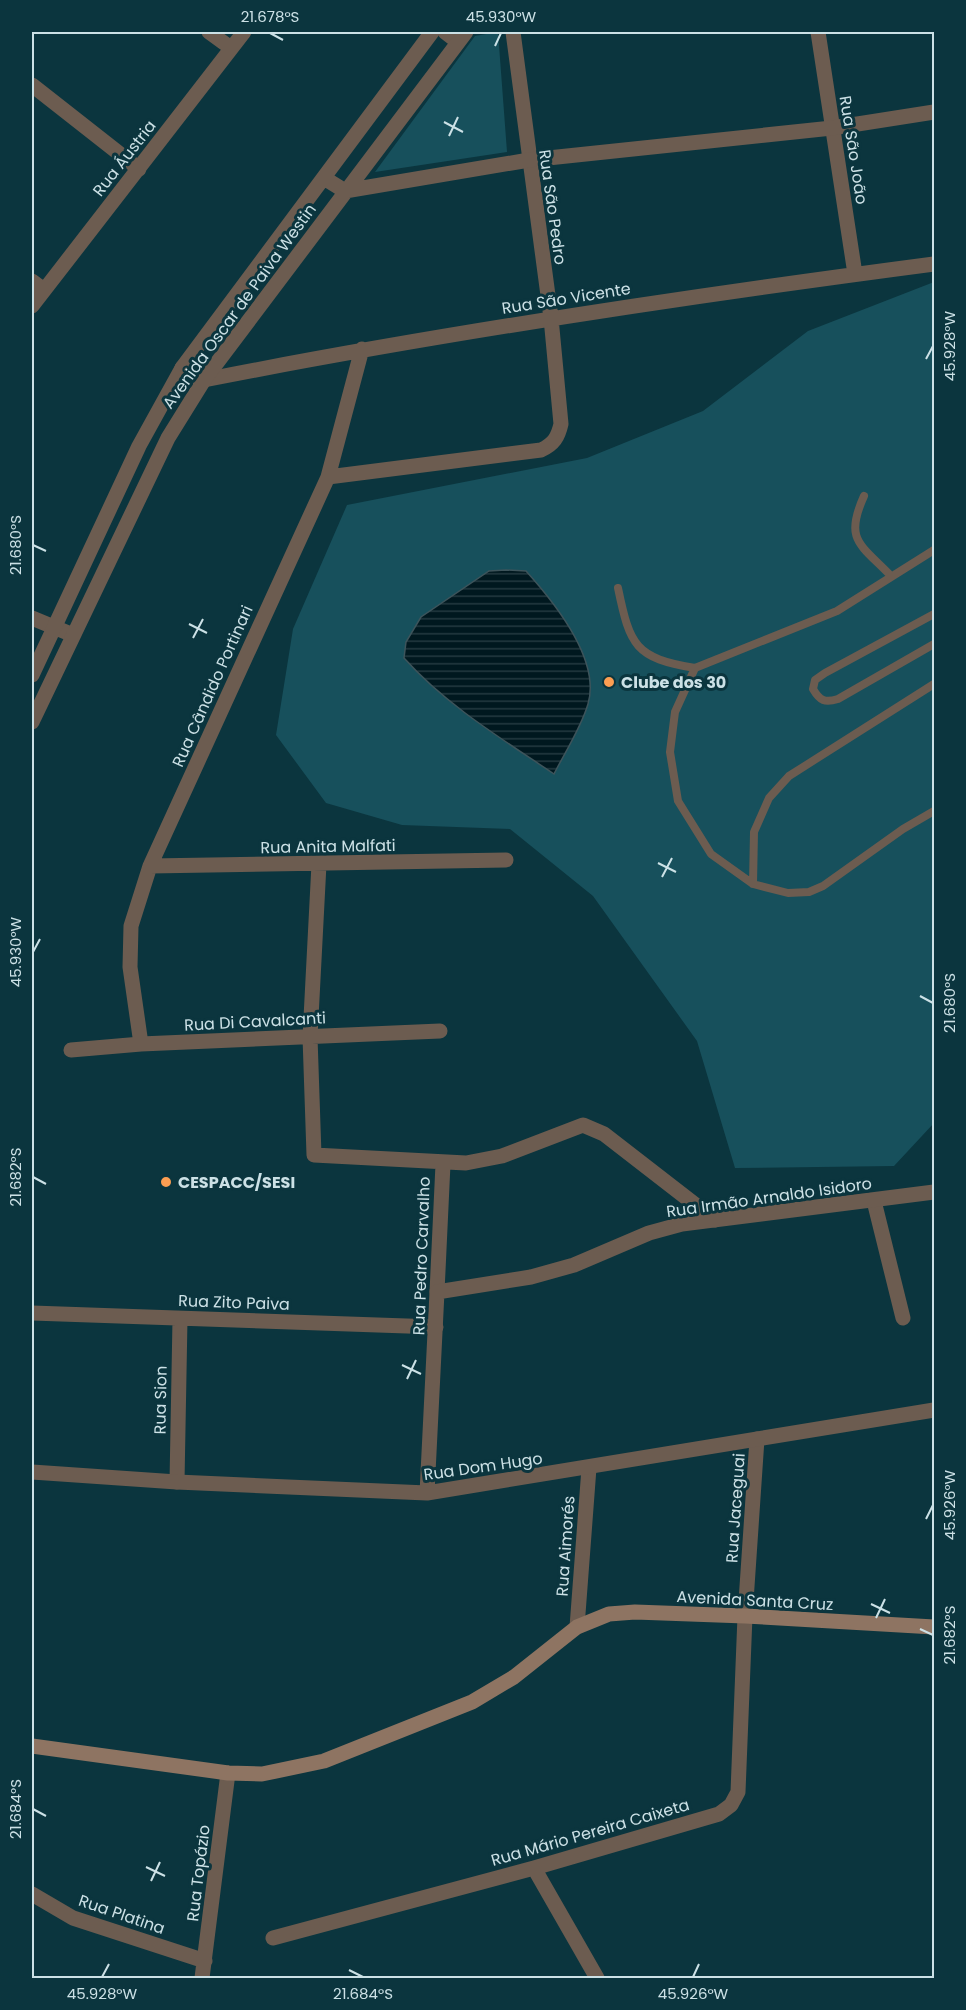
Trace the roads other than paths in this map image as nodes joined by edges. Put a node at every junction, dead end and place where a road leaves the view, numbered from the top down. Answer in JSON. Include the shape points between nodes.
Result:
{"nodes":[{"id":1,"x":209,"y":32,"type":"edge"},
{"id":2,"x":244,"y":32,"type":"edge"},
{"id":3,"x":432,"y":32,"type":"edge"},
{"id":4,"x":445,"y":32,"type":"edge"},
{"id":5,"x":513,"y":32,"type":"edge"},
{"id":6,"x":819,"y":32,"type":"edge"},
{"id":7,"x":462,"y":37,"type":"edge"},
{"id":8,"x":231,"y":48,"type":"junction"},
{"id":9,"x":32,"y":85,"type":"edge"},
{"id":10,"x":934,"y":112,"type":"edge"},
{"id":11,"x":832,"y":128,"type":"junction"},
{"id":12,"x":528,"y":160,"type":"junction"},
{"id":13,"x":139,"y":169,"type":"junction"},
{"id":14,"x":324,"y":178,"type":"junction"},
{"id":15,"x":345,"y":191,"type":"junction"},
{"id":16,"x":934,"y":264,"type":"edge"},
{"id":17,"x":855,"y":274,"type":"junction"},
{"id":18,"x":38,"y":286,"type":"edge"},
{"id":19,"x":32,"y":306,"type":"edge"},
{"id":20,"x":551,"y":318,"type":"junction"},
{"id":21,"x":362,"y":349,"type":"junction"},
{"id":22,"x":182,"y":368,"type":"junction"},
{"id":23,"x":204,"y":380,"type":"junction"},
{"id":24,"x":328,"y":477,"type":"junction"},
{"id":25,"x":864,"y":496,"type":"dead end"},
{"id":26,"x":934,"y":550,"type":"edge"},
{"id":27,"x":890,"y":576,"type":"junction"},
{"id":28,"x":618,"y":588,"type":"dead end"},
{"id":29,"x":934,"y":614,"type":"edge"},
{"id":30,"x":32,"y":618,"type":"edge"},
{"id":31,"x":54,"y":626,"type":"junction"},
{"id":32,"x":74,"y":635,"type":"junction"},
{"id":33,"x":934,"y":644,"type":"edge"},
{"id":34,"x":695,"y":668,"type":"junction"},
{"id":35,"x":32,"y":675,"type":"edge"},
{"id":36,"x":934,"y":684,"type":"edge"},
{"id":37,"x":32,"y":722,"type":"edge"},
{"id":38,"x":934,"y":811,"type":"edge"},
{"id":39,"x":506,"y":860,"type":"dead end"},
{"id":40,"x":318,"y":864,"type":"junction"},
{"id":41,"x":150,"y":866,"type":"junction"},
{"id":42,"x":753,"y":884,"type":"junction"},
{"id":43,"x":440,"y":1031,"type":"dead end"},
{"id":44,"x":310,"y":1037,"type":"junction"},
{"id":45,"x":141,"y":1044,"type":"junction"},
{"id":46,"x":71,"y":1050,"type":"dead end"},
{"id":47,"x":443,"y":1164,"type":"junction"},
{"id":48,"x":934,"y":1192,"type":"edge"},
{"id":49,"x":873,"y":1200,"type":"junction"},
{"id":50,"x":714,"y":1220,"type":"junction"},
{"id":51,"x":437,"y":1292,"type":"junction"},
{"id":52,"x":32,"y":1313,"type":"edge"},
{"id":53,"x":180,"y":1318,"type":"junction"},
{"id":54,"x":903,"y":1318,"type":"dead end"},
{"id":55,"x":436,"y":1327,"type":"junction"},
{"id":56,"x":934,"y":1410,"type":"edge"},
{"id":57,"x":757,"y":1439,"type":"junction"},
{"id":58,"x":589,"y":1468,"type":"junction"},
{"id":59,"x":32,"y":1472,"type":"edge"},
{"id":60,"x":177,"y":1482,"type":"junction"},
{"id":61,"x":427,"y":1493,"type":"junction"},
{"id":62,"x":745,"y":1616,"type":"junction"},
{"id":63,"x":577,"y":1627,"type":"junction"},
{"id":64,"x":934,"y":1627,"type":"edge"},
{"id":65,"x":32,"y":1746,"type":"edge"},
{"id":66,"x":228,"y":1773,"type":"junction"},
{"id":67,"x":534,"y":1868,"type":"junction"},
{"id":68,"x":32,"y":1894,"type":"edge"},
{"id":69,"x":273,"y":1938,"type":"dead end"},
{"id":70,"x":205,"y":1961,"type":"junction"},
{"id":71,"x":202,"y":1978,"type":"edge"},
{"id":72,"x":597,"y":1978,"type":"edge"}],
"edges":[{"from":1,"to":8,"type":"street"},
{"from":2,"to":8,"type":"street","name":"Rua Áustria"},
{"from":3,"to":14,"type":"street","name":"Avenida Oscar de Paiva Westin"},
{"from":4,"to":7,"type":"street"},
{"from":5,"to":12,"type":"street","name":"Rua São Pedro"},
{"from":6,"to":11,"type":"street","name":"Rua São João"},
{"from":7,"to":15,"type":"street","name":"Avenida Oscar de Paiva Westin"},
{"from":8,"to":13,"type":"street","name":"Rua Áustria"},
{"from":9,"to":13,"type":"street"},
{"from":10,"to":11,"type":"street"},
{"from":11,"to":12,"type":"street"},
{"from":11,"to":17,"type":"street","name":"Rua São João"},
{"from":12,"to":15,"type":"street"},
{"from":12,"to":20,"type":"street","name":"Rua São Pedro"},
{"from":13,"to":18,"type":"street","name":"Rua Áustria"},
{"from":14,"to":15,"type":"street"},
{"from":14,"to":22,"type":"street","name":"Avenida Oscar de Paiva Westin"},
{"from":15,"to":23,"type":"street","name":"Avenida Oscar de Paiva Westin"},
{"from":16,"to":17,"type":"street","name":"Rua São Vicente"},
{"from":17,"to":20,"type":"street","name":"Rua São Vicente"},
{"from":18,"to":19,"type":"street","name":"Rua Áustria"},
{"from":20,"to":21,"type":"street","name":"Rua São Vicente"},
{"from":20,"to":24,"type":"street","name":"Rua São Pedro","via":[[561,424],[551,445],[541,450]]},
{"from":21,"to":23,"type":"street","name":"Rua São Vicente"},
{"from":21,"to":24,"type":"street","name":"Rua Cândido Portinari"},
{"from":22,"to":23,"type":"street"},
{"from":22,"to":31,"type":"street","name":"Avenida Oscar de Paiva Westin"},
{"from":23,"to":32,"type":"street","name":"Avenida Oscar de Paiva Westin","via":[[168,438]]},
{"from":24,"to":41,"type":"street","name":"Rua Cândido Portinari"},
{"from":25,"to":27,"type":"lane","via":[[854,519],[854,531],[861,545]]},
{"from":26,"to":27,"type":"lane"},
{"from":27,"to":34,"type":"lane","via":[[837,611]]},
{"from":28,"to":34,"type":"lane","via":[[627,630],[644,654]]},
{"from":29,"to":33,"type":"lane","via":[[825,673],[813,689],[819,699],[838,699]]},
{"from":30,"to":31,"type":"street"},
{"from":31,"to":32,"type":"street"},
{"from":31,"to":35,"type":"street","name":"Avenida Oscar de Paiva Westin"},
{"from":32,"to":37,"type":"street","name":"Avenida Oscar de Paiva Westin"},
{"from":34,"to":42,"type":"lane","via":[[675,712],[670,752],[678,801],[711,854]]},
{"from":36,"to":42,"type":"lane","via":[[789,776],[776,790],[753,832]]},
{"from":38,"to":42,"type":"lane","via":[[809,892],[788,893]]},
{"from":39,"to":40,"type":"street","name":"Rua Anita Malfati"},
{"from":40,"to":41,"type":"street","name":"Rua Anita Malfati"},
{"from":40,"to":44,"type":"street"},
{"from":41,"to":45,"type":"street","name":"Rua Cândido Portinari","via":[[131,926],[130,967]]},
{"from":43,"to":44,"type":"street","name":"Rua Di Cavalcanti"},
{"from":44,"to":45,"type":"street","name":"Rua Di Cavalcanti"},
{"from":44,"to":47,"type":"street","via":[[314,1155]]},
{"from":45,"to":46,"type":"street","name":"Rua Di Cavalcanti"},
{"from":47,"to":50,"type":"street","via":[[502,1156],[583,1125],[604,1134]]},
{"from":47,"to":51,"type":"street","name":"Rua Pedro Carvalho"},
{"from":48,"to":49,"type":"street","name":"Rua Irmão Arnaldo Isidoro"},
{"from":49,"to":50,"type":"street","name":"Rua Irmão Arnaldo Isidoro"},
{"from":49,"to":54,"type":"street"},
{"from":50,"to":51,"type":"street","name":"Rua Irmão Arnaldo Isidoro","via":[[649,1233],[574,1265],[531,1277]]},
{"from":51,"to":55,"type":"street","name":"Rua Pedro Carvalho"},
{"from":52,"to":53,"type":"street","name":"Rua Zito Paiva"},
{"from":53,"to":55,"type":"street","name":"Rua Zito Paiva"},
{"from":53,"to":60,"type":"street","name":"Rua Sion"},
{"from":55,"to":61,"type":"street","name":"Rua Pedro Carvalho"},
{"from":56,"to":57,"type":"street","name":"Rua Dom Hugo"},
{"from":57,"to":58,"type":"street","name":"Rua Dom Hugo"},
{"from":57,"to":62,"type":"street","name":"Rua Jaceguai"},
{"from":58,"to":61,"type":"street","name":"Rua Dom Hugo"},
{"from":58,"to":63,"type":"street","name":"Rua Aimorés"},
{"from":59,"to":60,"type":"street","name":"Rua Dom Hugo"},
{"from":60,"to":61,"type":"street","name":"Rua Dom Hugo"},
{"from":62,"to":63,"type":"main road","name":"Avenida Santa Cruz","via":[[635,1612],[609,1614]]},
{"from":62,"to":64,"type":"main road","name":"Avenida Santa Cruz"},
{"from":62,"to":67,"type":"street","name":"Rua Mário Pereira Caixeta","via":[[738,1792],[731,1805],[719,1814]]},
{"from":63,"to":66,"type":"main road","name":"Avenida Santa Cruz","via":[[514,1677],[472,1702],[324,1761],[262,1774]]},
{"from":65,"to":66,"type":"main road","name":"Avenida Santa Cruz"},
{"from":66,"to":70,"type":"street","name":"Rua Topázio"},
{"from":67,"to":69,"type":"street","name":"Rua Mário Pereira Caixeta"},
{"from":67,"to":72,"type":"street"},
{"from":68,"to":70,"type":"street","name":"Rua Platina","via":[[73,1918]]},
{"from":70,"to":71,"type":"street","name":"Rua Topázio"}]}
